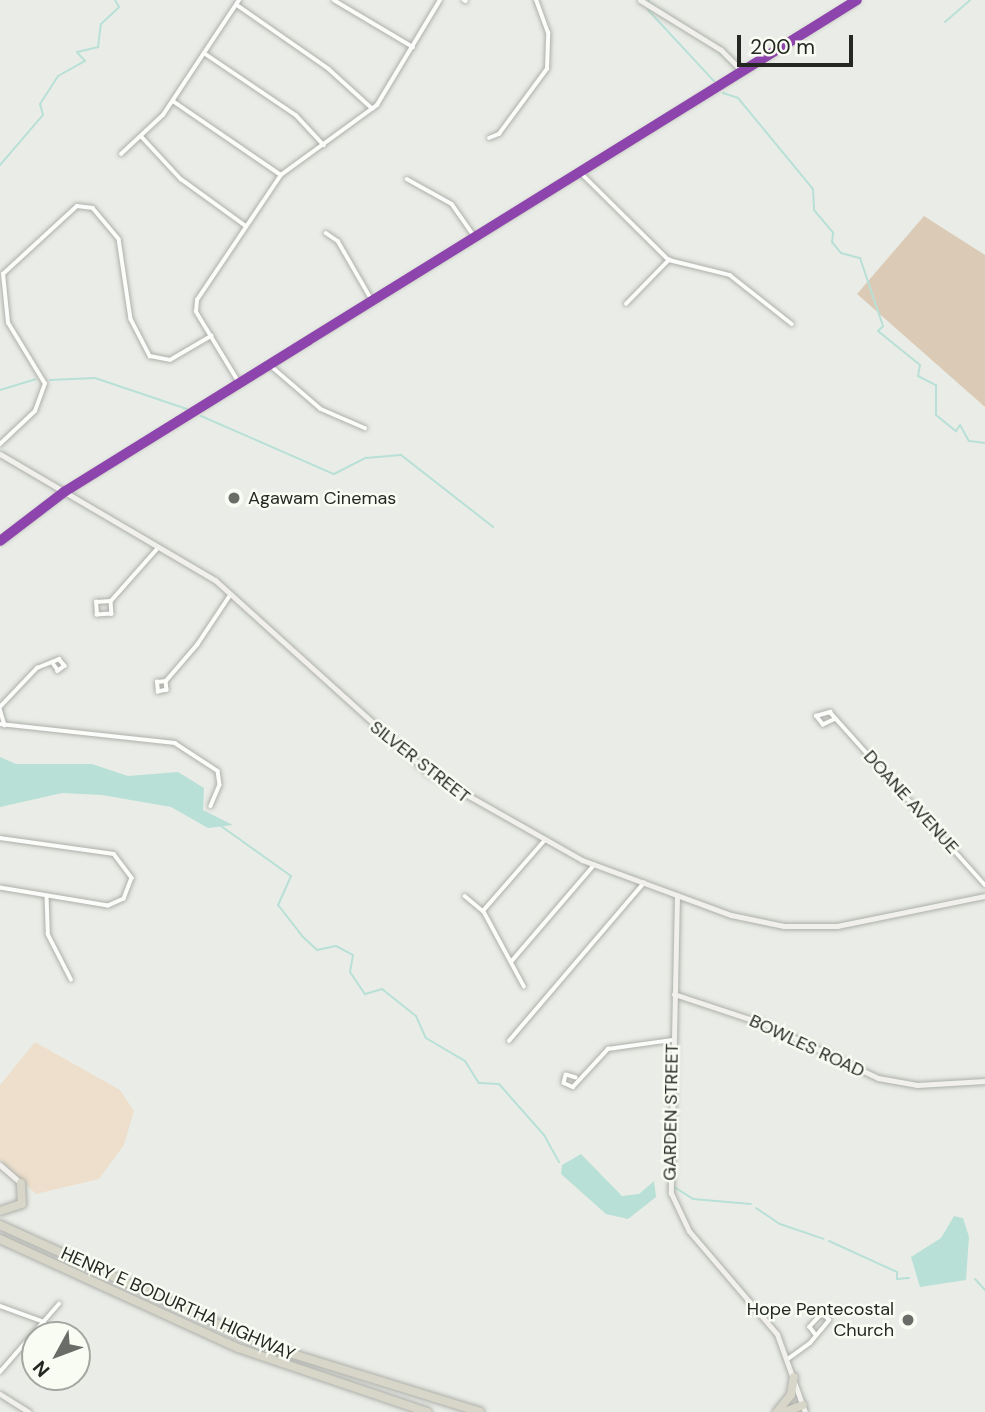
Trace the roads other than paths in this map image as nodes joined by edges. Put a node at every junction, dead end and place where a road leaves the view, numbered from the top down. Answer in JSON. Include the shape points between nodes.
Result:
{"nodes":[{"id":1,"x":239,"y":0,"type":"edge"},
{"id":2,"x":334,"y":0,"type":"edge"},
{"id":3,"x":440,"y":0,"type":"edge"},
{"id":4,"x":536,"y":0,"type":"edge"},
{"id":5,"x":640,"y":0,"type":"edge"},
{"id":6,"x":857,"y":0,"type":"edge"},
{"id":7,"x":237,"y":5,"type":"junction"},
{"id":8,"x":413,"y":47,"type":"junction"},
{"id":9,"x":204,"y":53,"type":"junction"},
{"id":10,"x":742,"y":71,"type":"junction"},
{"id":11,"x":173,"y":102,"type":"junction"},
{"id":12,"x":373,"y":109,"type":"junction"},
{"id":13,"x":141,"y":136,"type":"junction"},
{"id":14,"x":489,"y":138,"type":"dead end"},
{"id":15,"x":324,"y":145,"type":"junction"},
{"id":16,"x":121,"y":154,"type":"dead end"},
{"id":17,"x":580,"y":172,"type":"junction"},
{"id":18,"x":281,"y":175,"type":"junction"},
{"id":19,"x":407,"y":180,"type":"dead end"},
{"id":20,"x":246,"y":226,"type":"junction"},
{"id":21,"x":326,"y":233,"type":"dead end"},
{"id":22,"x":475,"y":237,"type":"junction"},
{"id":23,"x":669,"y":260,"type":"junction"},
{"id":24,"x":372,"y":300,"type":"junction"},
{"id":25,"x":626,"y":304,"type":"dead end"},
{"id":26,"x":792,"y":324,"type":"dead end"},
{"id":27,"x":211,"y":336,"type":"junction"},
{"id":28,"x":270,"y":364,"type":"junction"},
{"id":29,"x":239,"y":383,"type":"junction"},
{"id":30,"x":365,"y":428,"type":"dead end"},
{"id":31,"x":0,"y":444,"type":"edge"},
{"id":32,"x":0,"y":454,"type":"edge"},
{"id":33,"x":64,"y":492,"type":"junction"},
{"id":34,"x":0,"y":541,"type":"edge"},
{"id":35,"x":160,"y":547,"type":"junction"},
{"id":36,"x":232,"y":594,"type":"junction"},
{"id":37,"x":111,"y":601,"type":"junction"},
{"id":38,"x":53,"y":664,"type":"dead end"},
{"id":39,"x":166,"y":681,"type":"dead end"},
{"id":40,"x":0,"y":708,"type":"edge"},
{"id":41,"x":836,"y":719,"type":"junction"},
{"id":42,"x":3,"y":725,"type":"edge"},
{"id":43,"x":211,"y":806,"type":"dead end"},
{"id":44,"x":0,"y":838,"type":"edge"},
{"id":45,"x":544,"y":841,"type":"junction"},
{"id":46,"x":594,"y":865,"type":"junction"},
{"id":47,"x":644,"y":883,"type":"junction"},
{"id":48,"x":985,"y":885,"type":"edge"},
{"id":49,"x":0,"y":888,"type":"edge"},
{"id":50,"x":47,"y":895,"type":"junction"},
{"id":51,"x":677,"y":895,"type":"junction"},
{"id":52,"x":465,"y":896,"type":"dead end"},
{"id":53,"x":985,"y":896,"type":"edge"},
{"id":54,"x":483,"y":911,"type":"junction"},
{"id":55,"x":510,"y":962,"type":"junction"},
{"id":56,"x":71,"y":979,"type":"dead end"},
{"id":57,"x":524,"y":987,"type":"dead end"},
{"id":58,"x":674,"y":994,"type":"junction"},
{"id":59,"x":672,"y":1040,"type":"junction"},
{"id":60,"x":509,"y":1041,"type":"dead end"},
{"id":61,"x":576,"y":1078,"type":"dead end"},
{"id":62,"x":985,"y":1081,"type":"edge"},
{"id":63,"x":0,"y":1165,"type":"edge"},
{"id":64,"x":21,"y":1183,"type":"joint"},
{"id":65,"x":0,"y":1211,"type":"edge"},
{"id":66,"x":0,"y":1224,"type":"edge"},
{"id":67,"x":0,"y":1239,"type":"edge"},
{"id":68,"x":59,"y":1304,"type":"dead end"},
{"id":69,"x":0,"y":1306,"type":"edge"},
{"id":70,"x":41,"y":1321,"type":"edge"},
{"id":71,"x":45,"y":1321,"type":"edge"},
{"id":72,"x":816,"y":1335,"type":"junction"},
{"id":73,"x":21,"y":1348,"type":"edge"},
{"id":74,"x":788,"y":1359,"type":"junction"},
{"id":75,"x":0,"y":1372,"type":"edge"},
{"id":76,"x":794,"y":1377,"type":"junction"},
{"id":77,"x":0,"y":1394,"type":"edge"},
{"id":78,"x":804,"y":1409,"type":"edge"},
{"id":79,"x":29,"y":1412,"type":"edge"},
{"id":80,"x":427,"y":1412,"type":"edge"},
{"id":81,"x":480,"y":1412,"type":"edge"},
{"id":82,"x":777,"y":1412,"type":"edge"},
{"id":83,"x":784,"y":1412,"type":"edge"}],
"edges":[{"from":1,"to":7,"type":"street"},
{"from":2,"to":8,"type":"street"},
{"from":3,"to":8,"type":"street"},
{"from":4,"to":14,"type":"street","via":[[548,33],[547,69],[499,134]]},
{"from":5,"to":10,"type":"street","via":[[721,50]]},
{"from":6,"to":10,"type":"street"},
{"from":7,"to":9,"type":"street"},
{"from":7,"to":12,"type":"street","via":[[339,76]]},
{"from":8,"to":12,"type":"street"},
{"from":9,"to":11,"type":"street"},
{"from":9,"to":15,"type":"street","via":[[296,115]]},
{"from":10,"to":17,"type":"street"},
{"from":11,"to":13,"type":"street"},
{"from":11,"to":18,"type":"street"},
{"from":12,"to":15,"type":"street"},
{"from":13,"to":16,"type":"street"},
{"from":13,"to":20,"type":"street","via":[[181,179]]},
{"from":15,"to":18,"type":"street"},
{"from":17,"to":22,"type":"street"},
{"from":17,"to":23,"type":"street"},
{"from":18,"to":20,"type":"street"},
{"from":19,"to":22,"type":"street","via":[[452,204]]},
{"from":20,"to":27,"type":"street","via":[[195,307]]},
{"from":21,"to":24,"type":"street","via":[[338,241]]},
{"from":22,"to":24,"type":"street"},
{"from":23,"to":25,"type":"street"},
{"from":23,"to":26,"type":"street","via":[[730,275]]},
{"from":24,"to":28,"type":"street"},
{"from":27,"to":29,"type":"street"},
{"from":27,"to":31,"type":"street","via":[[170,360],[150,356],[132,324],[119,239],[93,208],[77,206],[2,274],[10,327],[45,384],[35,411]]},
{"from":28,"to":29,"type":"street"},
{"from":28,"to":30,"type":"street","via":[[321,409]]},
{"from":29,"to":33,"type":"street"},
{"from":32,"to":33,"type":"street","name":"SILVER STREET"},
{"from":33,"to":34,"type":"street"},
{"from":33,"to":35,"type":"street","name":"SILVER STREET"},
{"from":35,"to":36,"type":"street","name":"SILVER STREET"},
{"from":35,"to":37,"type":"street"},
{"from":36,"to":39,"type":"street"},
{"from":36,"to":45,"type":"street","name":"SILVER STREET","via":[[299,662],[430,774]]},
{"from":37,"to":37,"type":"street","via":[[96,602],[97,615],[112,614]]},
{"from":38,"to":40,"type":"street","via":[[34,671]]},
{"from":40,"to":42,"type":"street"},
{"from":41,"to":41,"type":"street","name":"DOANE AVENUE","via":[[825,710],[816,716],[824,725]]},
{"from":41,"to":48,"type":"street","name":"DOANE AVENUE"},
{"from":42,"to":43,"type":"street","via":[[175,743],[218,771],[220,785]]},
{"from":44,"to":50,"type":"street","via":[[114,854],[132,873],[130,891],[112,905]]},
{"from":45,"to":46,"type":"street","name":"SILVER STREET"},
{"from":45,"to":54,"type":"street"},
{"from":46,"to":47,"type":"street","name":"SILVER STREET"},
{"from":46,"to":55,"type":"street"},
{"from":47,"to":51,"type":"street","name":"SILVER STREET"},
{"from":47,"to":60,"type":"street"},
{"from":49,"to":50,"type":"street"},
{"from":50,"to":56,"type":"street","via":[[48,934]]},
{"from":51,"to":53,"type":"street","name":"SILVER STREET","via":[[751,920],[816,928]]},
{"from":51,"to":58,"type":"street","name":"GARDEN STREET"},
{"from":52,"to":54,"type":"street"},
{"from":54,"to":55,"type":"street"},
{"from":55,"to":57,"type":"street"},
{"from":58,"to":59,"type":"street","name":"GARDEN STREET"},
{"from":58,"to":62,"type":"street","name":"BOWLES ROAD","via":[[767,1025],[878,1079],[918,1086]]},
{"from":59,"to":61,"type":"street","via":[[608,1049]]},
{"from":59,"to":74,"type":"street","name":"GARDEN STREET","via":[[667,1162],[674,1204],[768,1322]]},
{"from":63,"to":64,"type":"street"},
{"from":64,"to":65,"type":"highway","via":[[22,1204]]},
{"from":66,"to":81,"type":"highway","name":"HENRY E BODURTHA HIGHWAY","via":[[267,1346]]},
{"from":67,"to":80,"type":"highway","name":"HENRY E BODURTHA HIGHWAY","via":[[231,1345]]},
{"from":68,"to":71,"type":"street"},
{"from":69,"to":70,"type":"street"},
{"from":72,"to":72,"type":"street","via":[[829,1320],[822,1314],[810,1327]]},
{"from":72,"to":74,"type":"street"},
{"from":73,"to":75,"type":"street"},
{"from":74,"to":76,"type":"street","name":"GARDEN STREET"},
{"from":76,"to":78,"type":"street","name":"GARDEN STREET"},
{"from":76,"to":82,"type":"highway","via":[[791,1395]]},
{"from":77,"to":79,"type":"street"},
{"from":78,"to":83,"type":"highway"}]}
